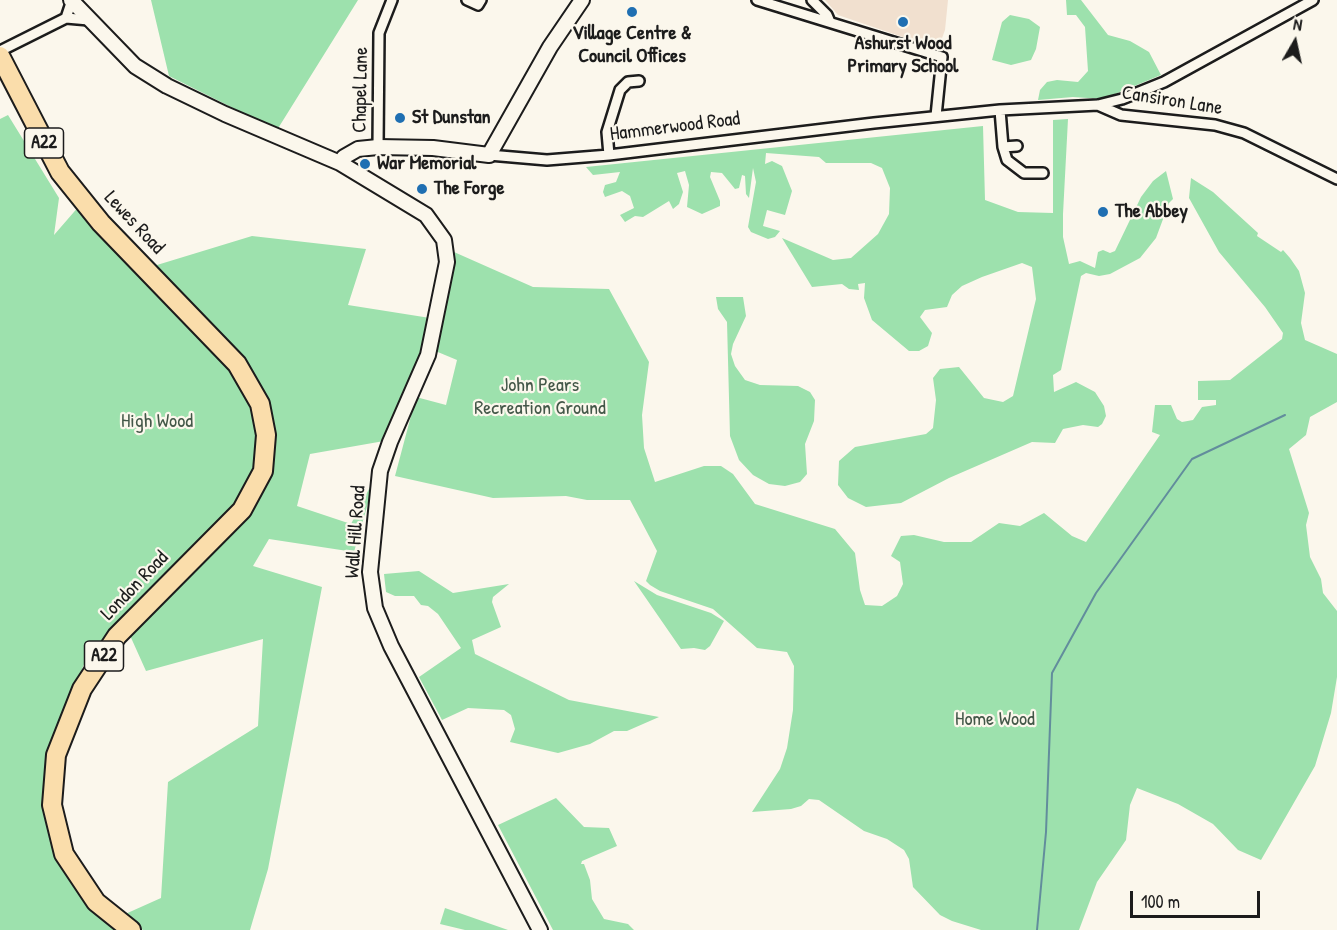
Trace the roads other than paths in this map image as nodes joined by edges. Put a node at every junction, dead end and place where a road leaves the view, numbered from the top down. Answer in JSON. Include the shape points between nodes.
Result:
{"nodes":[{"id":1,"x":71,"y":0,"type":"edge"},
{"id":2,"x":393,"y":0,"type":"edge"},
{"id":3,"x":467,"y":0,"type":"edge"},
{"id":4,"x":482,"y":0,"type":"edge"},
{"id":5,"x":582,"y":0,"type":"edge"},
{"id":6,"x":757,"y":0,"type":"edge"},
{"id":7,"x":812,"y":0,"type":"edge"},
{"id":8,"x":1313,"y":0,"type":"edge"},
{"id":9,"x":66,"y":18,"type":"junction"},
{"id":10,"x":89,"y":20,"type":"junction"},
{"id":11,"x":830,"y":22,"type":"junction"},
{"id":12,"x":0,"y":51,"type":"edge"},
{"id":13,"x":0,"y":56,"type":"edge"},
{"id":14,"x":639,"y":81,"type":"dead end"},
{"id":15,"x":1098,"y":105,"type":"junction"},
{"id":16,"x":1000,"y":110,"type":"junction"},
{"id":17,"x":936,"y":116,"type":"junction"},
{"id":18,"x":1017,"y":146,"type":"dead end"},
{"id":19,"x":378,"y":147,"type":"junction"},
{"id":20,"x":1003,"y":147,"type":"junction"},
{"id":21,"x":489,"y":155,"type":"junction"},
{"id":22,"x":609,"y":155,"type":"junction"},
{"id":23,"x":340,"y":163,"type":"junction"},
{"id":24,"x":1043,"y":173,"type":"dead end"},
{"id":25,"x":1337,"y":179,"type":"edge"},
{"id":26,"x":260,"y":404,"type":"joint"},
{"id":27,"x":131,"y":930,"type":"edge"},
{"id":28,"x":540,"y":930,"type":"edge"}],
"edges":[{"from":1,"to":9,"type":"street"},
{"from":1,"to":10,"type":"street"},
{"from":2,"to":19,"type":"street","name":"Chapel Lane","via":[[379,33]]},
{"from":3,"to":4,"type":"street","via":[[478,5]]},
{"from":5,"to":21,"type":"street","via":[[550,47]]},
{"from":6,"to":11,"type":"street"},
{"from":7,"to":11,"type":"street"},
{"from":8,"to":15,"type":"street","name":"Hammerwood Road","via":[[1164,82]]},
{"from":9,"to":10,"type":"street"},
{"from":9,"to":12,"type":"street"},
{"from":10,"to":23,"type":"street","via":[[135,66],[167,86]]},
{"from":11,"to":17,"type":"street","via":[[942,57]]},
{"from":13,"to":26,"type":"highway","name":"Lewes Road","number":"A22","via":[[60,172],[101,223],[237,364]]},
{"from":14,"to":22,"type":"street","via":[[628,82],[620,90],[607,132]]},
{"from":15,"to":16,"type":"street","name":"Hammerwood Road"},
{"from":15,"to":25,"type":"street","name":"Cansiron Lane","via":[[1121,115],[1215,125],[1244,133]]},
{"from":16,"to":17,"type":"street","name":"Hammerwood Road"},
{"from":16,"to":20,"type":"street"},
{"from":17,"to":22,"type":"street","name":"Hammerwood Road"},
{"from":18,"to":20,"type":"street"},
{"from":19,"to":21,"type":"street","name":"Hammerwood Road","via":[[440,148]]},
{"from":19,"to":23,"type":"street","name":"Hammerwood Road","via":[[358,149]]},
{"from":20,"to":24,"type":"street","via":[[1007,160],[1017,170]]},
{"from":21,"to":22,"type":"street","name":"Hammerwood Road","via":[[547,160]]},
{"from":23,"to":28,"type":"street","name":"Wall Hill Road","via":[[426,215],[434,222],[446,250],[447,262],[428,355],[380,471],[371,581],[375,608],[391,646]]},
{"from":26,"to":27,"type":"highway","name":"London Road","number":"A22","via":[[266,435],[263,471],[242,510],[117,636],[82,689],[56,755],[52,805],[64,854],[96,902]]}]}
